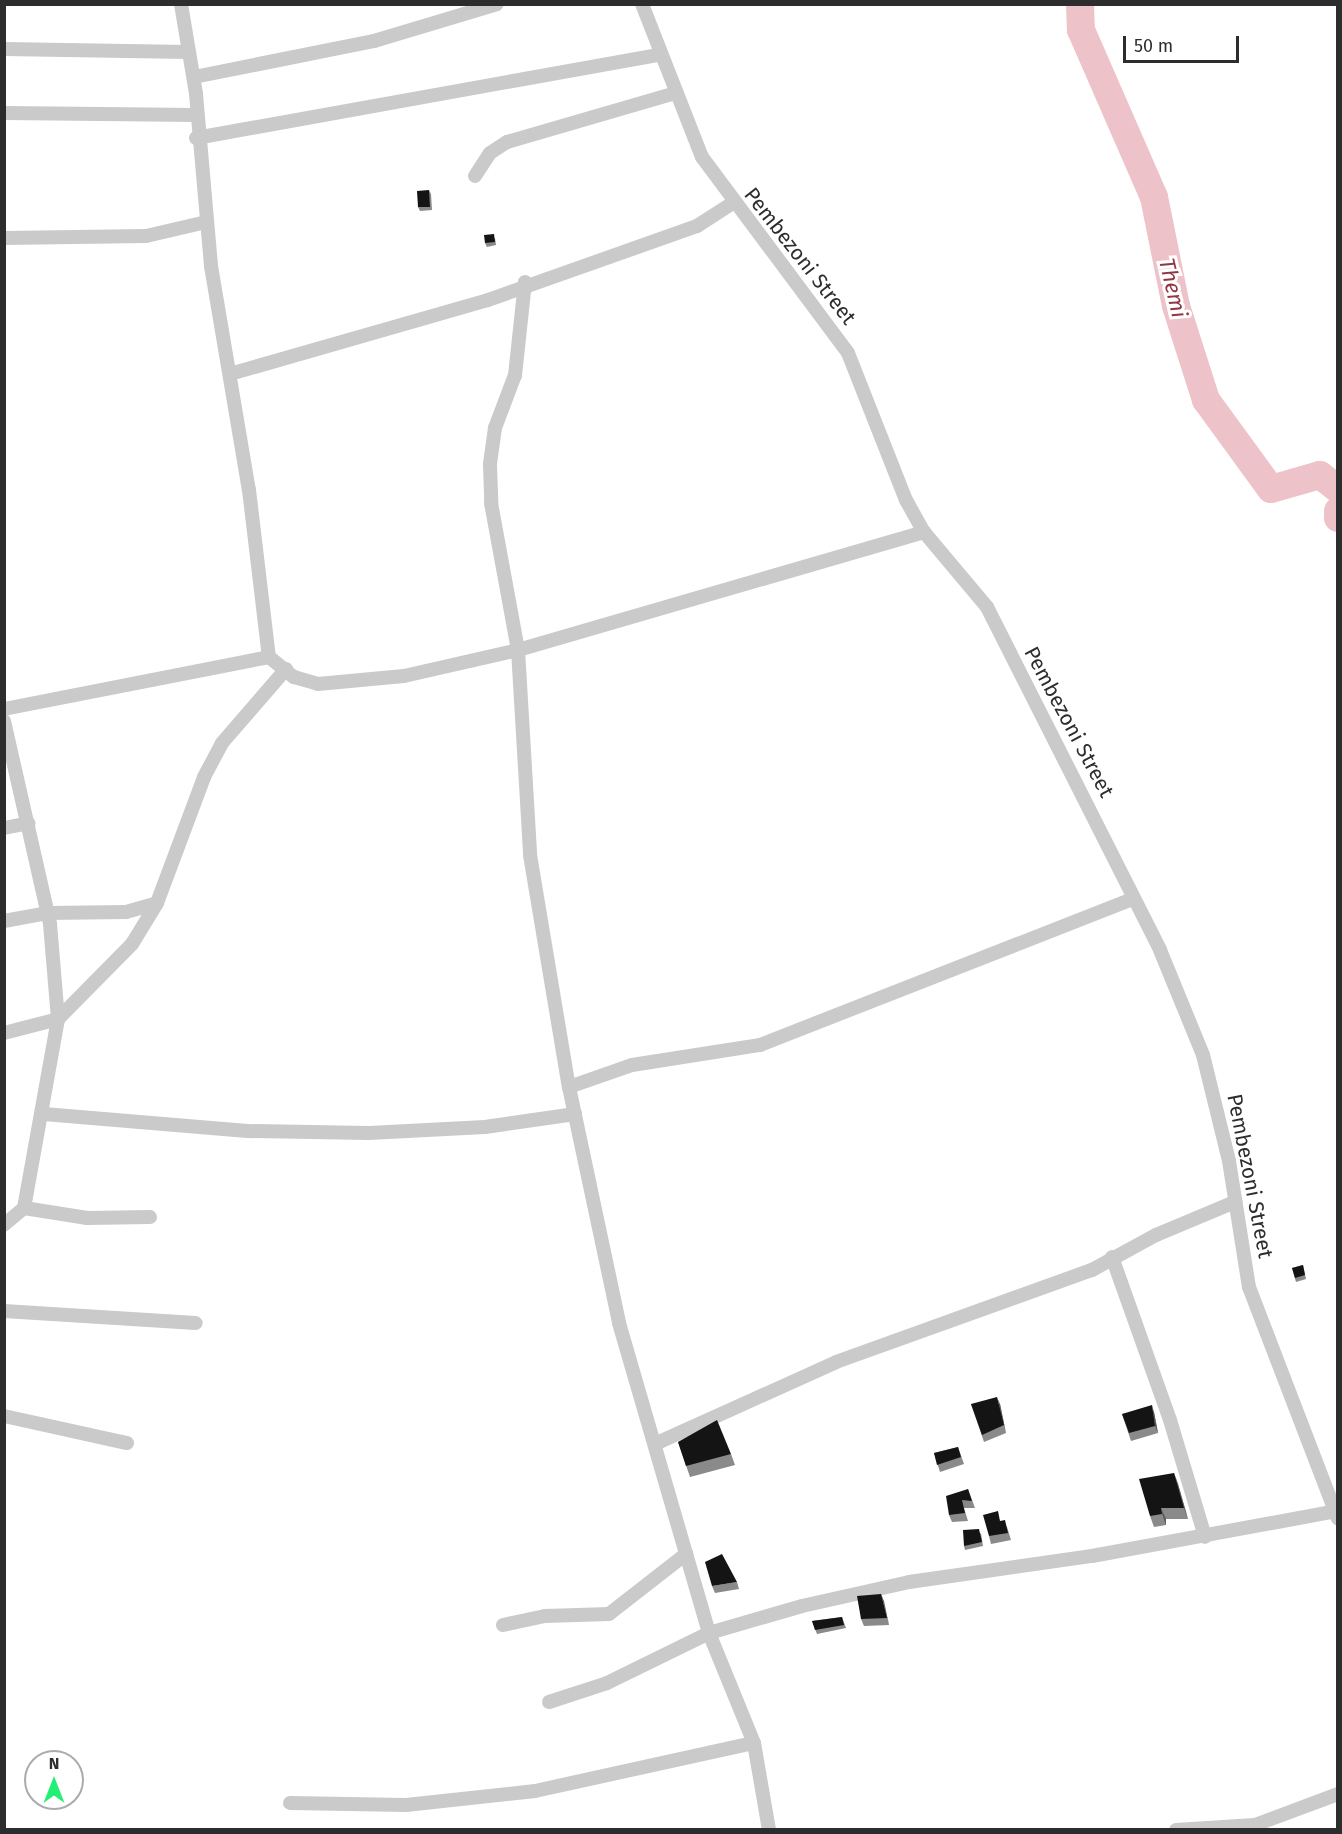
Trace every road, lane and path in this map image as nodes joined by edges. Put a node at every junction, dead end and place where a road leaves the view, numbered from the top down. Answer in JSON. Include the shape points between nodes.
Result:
{"nodes":[{"id":1,"x":181,"y":4,"type":"edge"},
{"id":2,"x":497,"y":4,"type":"edge"},
{"id":3,"x":642,"y":4,"type":"edge"},
{"id":4,"x":4,"y":49,"type":"edge"},
{"id":5,"x":188,"y":52,"type":"junction"},
{"id":6,"x":659,"y":55,"type":"junction"},
{"id":7,"x":194,"y":77,"type":"junction"},
{"id":8,"x":676,"y":93,"type":"junction"},
{"id":9,"x":4,"y":113,"type":"edge"},
{"id":10,"x":196,"y":115,"type":"junction"},
{"id":11,"x":196,"y":138,"type":"junction"},
{"id":12,"x":475,"y":176,"type":"dead end"},
{"id":13,"x":731,"y":204,"type":"junction"},
{"id":14,"x":206,"y":222,"type":"junction"},
{"id":15,"x":4,"y":238,"type":"edge"},
{"id":16,"x":525,"y":282,"type":"junction"},
{"id":17,"x":230,"y":374,"type":"junction"},
{"id":18,"x":924,"y":532,"type":"junction"},
{"id":19,"x":518,"y":650,"type":"junction"},
{"id":20,"x":269,"y":657,"type":"junction"},
{"id":21,"x":285,"y":669,"type":"junction"},
{"id":22,"x":4,"y":709,"type":"edge"},
{"id":23,"x":4,"y":721,"type":"edge"},
{"id":24,"x":29,"y":823,"type":"junction"},
{"id":25,"x":4,"y":828,"type":"edge"},
{"id":26,"x":1132,"y":899,"type":"junction"},
{"id":27,"x":157,"y":903,"type":"junction"},
{"id":28,"x":48,"y":913,"type":"junction"},
{"id":29,"x":4,"y":921,"type":"edge"},
{"id":30,"x":58,"y":1019,"type":"junction"},
{"id":31,"x":4,"y":1033,"type":"edge"},
{"id":32,"x":569,"y":1087,"type":"junction"},
{"id":33,"x":44,"y":1114,"type":"junction"},
{"id":34,"x":575,"y":1114,"type":"junction"},
{"id":35,"x":1235,"y":1202,"type":"junction"},
{"id":36,"x":24,"y":1208,"type":"junction"},
{"id":37,"x":150,"y":1217,"type":"dead end"},
{"id":38,"x":4,"y":1225,"type":"edge"},
{"id":39,"x":1112,"y":1257,"type":"junction"},
{"id":40,"x":4,"y":1311,"type":"edge"},
{"id":41,"x":196,"y":1323,"type":"dead end"},
{"id":42,"x":4,"y":1416,"type":"edge"},
{"id":43,"x":127,"y":1443,"type":"dead end"},
{"id":44,"x":657,"y":1443,"type":"junction"},
{"id":45,"x":1337,"y":1515,"type":"edge"},
{"id":46,"x":1205,"y":1537,"type":"junction"},
{"id":47,"x":686,"y":1554,"type":"junction"},
{"id":48,"x":503,"y":1625,"type":"dead end"},
{"id":49,"x":709,"y":1633,"type":"junction"},
{"id":50,"x":549,"y":1702,"type":"dead end"},
{"id":51,"x":754,"y":1743,"type":"junction"},
{"id":52,"x":1338,"y":1794,"type":"edge"},
{"id":53,"x":290,"y":1803,"type":"dead end"},
{"id":54,"x":768,"y":1829,"type":"edge"},
{"id":55,"x":1176,"y":1830,"type":"edge"}],
"edges":[{"from":1,"to":5,"type":"street"},
{"from":2,"to":7,"type":"street","via":[[374,41]]},
{"from":3,"to":6,"type":"street","name":"Pembezoni Street"},
{"from":4,"to":5,"type":"street"},
{"from":5,"to":7,"type":"street"},
{"from":6,"to":8,"type":"street","name":"Pembezoni Street"},
{"from":6,"to":11,"type":"street"},
{"from":7,"to":10,"type":"street"},
{"from":8,"to":12,"type":"street","via":[[507,142],[490,153]]},
{"from":8,"to":13,"type":"street","name":"Pembezoni Street","via":[[702,158]]},
{"from":9,"to":10,"type":"street"},
{"from":10,"to":11,"type":"street"},
{"from":11,"to":14,"type":"street"},
{"from":13,"to":16,"type":"street","via":[[663,239]]},
{"from":13,"to":18,"type":"street","name":"Pembezoni Street","via":[[798,292],[826,316],[848,353]]},
{"from":14,"to":15,"type":"street","via":[[146,237]]},
{"from":14,"to":17,"type":"street"},
{"from":16,"to":17,"type":"street","via":[[455,310]]},
{"from":16,"to":19,"type":"street","via":[[515,375],[495,428],[490,465],[491,504]]},
{"from":17,"to":20,"type":"street"},
{"from":18,"to":19,"type":"street"},
{"from":18,"to":26,"type":"street","name":"Pembezoni Street","via":[[987,607],[1026,691],[1099,822]]},
{"from":19,"to":21,"type":"street","via":[[404,676],[318,684]]},
{"from":19,"to":32,"type":"street","via":[[530,855]]},
{"from":20,"to":21,"type":"street"},
{"from":20,"to":22,"type":"street"},
{"from":21,"to":27,"type":"street","via":[[222,743],[204,777]]},
{"from":23,"to":24,"type":"street"},
{"from":24,"to":25,"type":"street"},
{"from":24,"to":28,"type":"street"},
{"from":26,"to":32,"type":"street","via":[[760,1045],[632,1065]]},
{"from":26,"to":35,"type":"street","name":"Pembezoni Street","via":[[1203,1055]]},
{"from":27,"to":28,"type":"street","via":[[148,910],[91,916]]},
{"from":27,"to":30,"type":"street","via":[[132,944]]},
{"from":28,"to":29,"type":"street"},
{"from":28,"to":30,"type":"street"},
{"from":30,"to":31,"type":"street"},
{"from":30,"to":33,"type":"street"},
{"from":32,"to":34,"type":"street"},
{"from":33,"to":34,"type":"street","via":[[247,1131],[369,1133],[484,1127]]},
{"from":33,"to":36,"type":"street"},
{"from":34,"to":44,"type":"street","via":[[619,1323]]},
{"from":35,"to":39,"type":"street"},
{"from":35,"to":45,"type":"street","name":"Pembezoni Street","via":[[1249,1287]]},
{"from":36,"to":37,"type":"street","via":[[87,1218]]},
{"from":36,"to":38,"type":"street"},
{"from":39,"to":44,"type":"street","via":[[1092,1270],[836,1362]]},
{"from":39,"to":46,"type":"street","via":[[1170,1420]]},
{"from":40,"to":41,"type":"street"},
{"from":42,"to":43,"type":"street"},
{"from":44,"to":47,"type":"street"},
{"from":45,"to":46,"type":"street"},
{"from":46,"to":49,"type":"street","via":[[909,1582]]},
{"from":47,"to":48,"type":"street","via":[[609,1614],[545,1616]]},
{"from":47,"to":49,"type":"street"},
{"from":49,"to":50,"type":"street","via":[[607,1683]]},
{"from":49,"to":51,"type":"street"},
{"from":51,"to":53,"type":"street","via":[[534,1791],[406,1805]]},
{"from":51,"to":54,"type":"street"},
{"from":52,"to":55,"type":"street","via":[[1255,1825]]}]}
